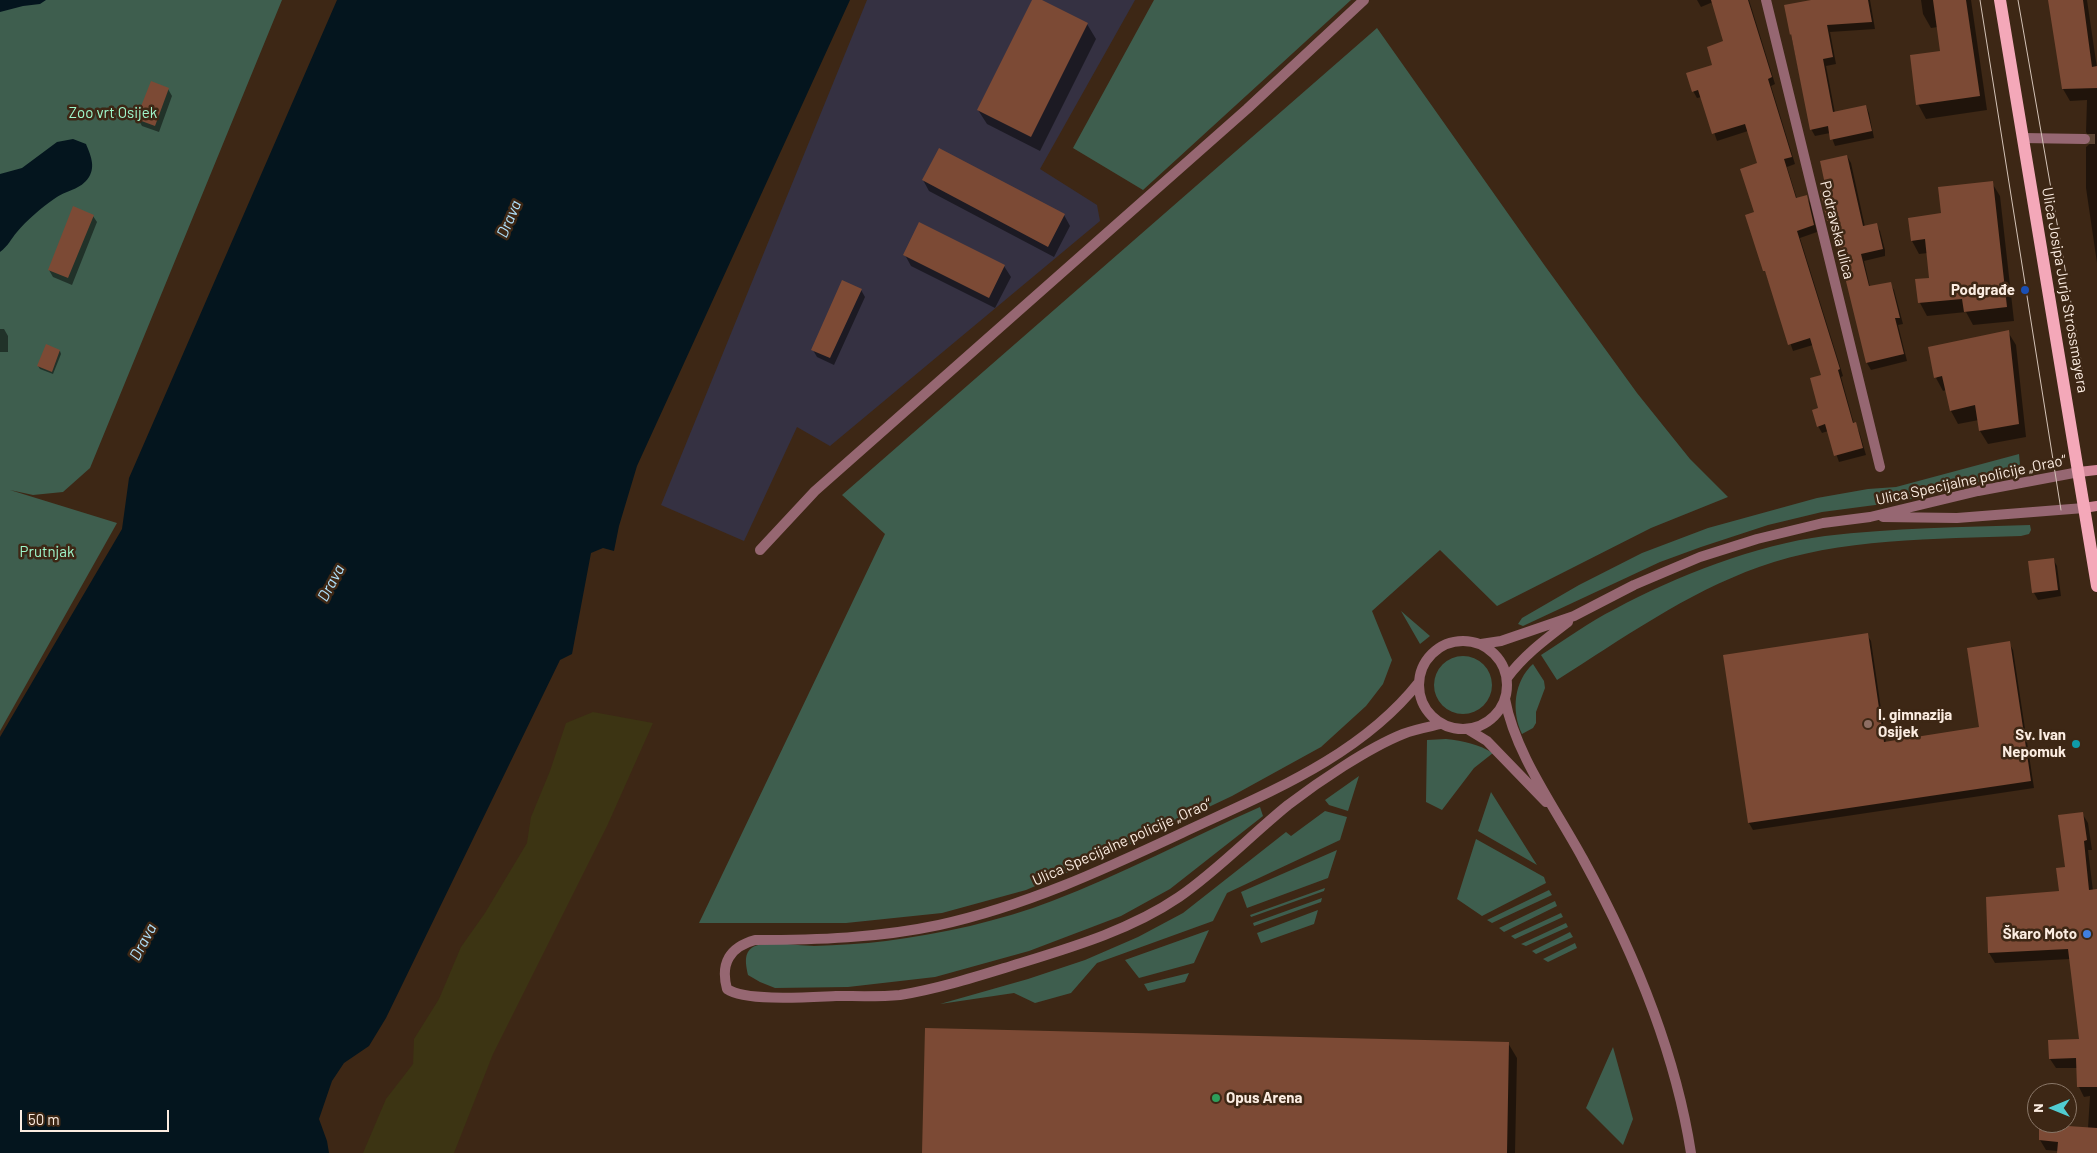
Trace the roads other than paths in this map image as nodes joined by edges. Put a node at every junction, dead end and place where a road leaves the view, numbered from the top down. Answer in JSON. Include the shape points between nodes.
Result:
{"nodes":[{"id":1,"x":1364,"y":0,"type":"edge"},
{"id":2,"x":1766,"y":0,"type":"edge"},
{"id":3,"x":2000,"y":0,"type":"edge"},
{"id":4,"x":2023,"y":138,"type":"junction"},
{"id":5,"x":2085,"y":139,"type":"tunnel mouth"},
{"id":6,"x":1880,"y":467,"type":"dead end"},
{"id":7,"x":2097,"y":470,"type":"edge"},
{"id":8,"x":2079,"y":472,"type":"junction"},
{"id":9,"x":2091,"y":507,"type":"edge"},
{"id":10,"x":1870,"y":517,"type":"junction"},
{"id":11,"x":760,"y":550,"type":"dead end"},
{"id":12,"x":2097,"y":586,"type":"edge"},
{"id":13,"x":1574,"y":616,"type":"junction"},
{"id":14,"x":1481,"y":644,"type":"junction"},
{"id":15,"x":1507,"y":678,"type":"junction"},
{"id":16,"x":1419,"y":682,"type":"junction"},
{"id":17,"x":1505,"y":699,"type":"junction"},
{"id":18,"x":1441,"y":724,"type":"junction"},
{"id":19,"x":1469,"y":730,"type":"junction"},
{"id":20,"x":1556,"y":812,"type":"junction"},
{"id":21,"x":1691,"y":1153,"type":"edge"}],
"edges":[{"from":1,"to":11,"type":"street","via":[[1247,109],[815,491]]},
{"from":2,"to":6,"type":"street","name":"Podravska ulica"},
{"from":3,"to":4,"type":"main road","name":"Ulica Josipa Jurja Strossmayera"},
{"from":4,"to":5,"type":"street"},
{"from":4,"to":8,"type":"main road","name":"Ulica Josipa Jurja Strossmayera"},
{"from":7,"to":8,"type":"main road"},
{"from":8,"to":9,"type":"main road","name":"Ulica Josipa Jurja Strossmayera"},
{"from":8,"to":10,"type":"street","name":"Ulica Specijalne policije „Orao“","via":[[1978,491]]},
{"from":9,"to":10,"type":"street","name":"Ulica Specijalne policije „Orao“","via":[[1958,518]]},
{"from":9,"to":12,"type":"main road","name":"Ulica Josipa Jurja Strossmayera"},
{"from":10,"to":13,"type":"street","name":"Ulica Specijalne policije „Orao“","via":[[1823,523],[1700,557],[1634,585]]},
{"from":13,"to":14,"type":"street","name":"Ulica Specijalne policije „Orao“","via":[[1501,641]]},
{"from":13,"to":15,"type":"street","name":"Ulica Specijalne policije „Orao“","via":[[1517,664]]},
{"from":14,"to":15,"type":"street","via":[[1493,652]]},
{"from":14,"to":16,"type":"street","via":[[1457,641],[1432,652],[1424,663]]},
{"from":15,"to":17,"type":"street"},
{"from":16,"to":18,"type":"street","via":[[1422,703]]},
{"from":16,"to":18,"type":"street","name":"Ulica Specijalne policije „Orao“","via":[[1388,717],[1300,777],[1106,869],[1052,892],[938,926],[886,935],[755,940],[742,944],[733,951],[725,966],[727,989],[744,996],[898,995],[926,990],[1071,947],[1139,921],[1179,897],[1288,805],[1364,755],[1403,734]]},
{"from":17,"to":19,"type":"street","via":[[1494,717]]},
{"from":17,"to":20,"type":"street","via":[[1513,731]]},
{"from":18,"to":19,"type":"street"},
{"from":19,"to":20,"type":"street","via":[[1497,750]]},
{"from":20,"to":21,"type":"street","via":[[1604,900],[1641,980],[1684,1112]]}]}
